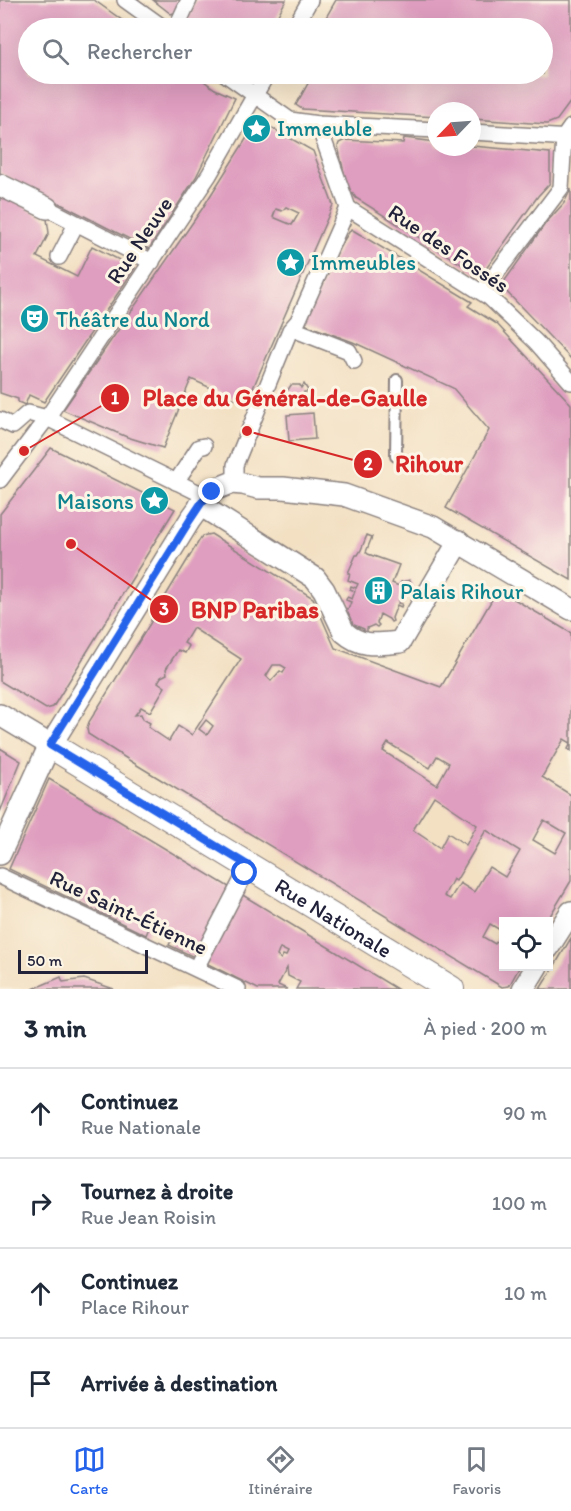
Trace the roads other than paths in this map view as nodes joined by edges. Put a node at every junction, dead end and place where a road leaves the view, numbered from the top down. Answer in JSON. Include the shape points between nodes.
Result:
{"nodes":[{"id":1,"x":125,"y":0,"type":"edge"},
{"id":2,"x":189,"y":0,"type":"edge"},
{"id":3,"x":310,"y":0,"type":"edge"},
{"id":4,"x":150,"y":18,"type":"edge"},
{"id":5,"x":181,"y":18,"type":"edge"},
{"id":6,"x":300,"y":18,"type":"edge"},
{"id":7,"x":239,"y":84,"type":"edge"},
{"id":8,"x":261,"y":84,"type":"edge"},
{"id":9,"x":254,"y":95,"type":"junction"},
{"id":10,"x":318,"y":124,"type":"junction"},
{"id":11,"x":427,"y":130,"type":"edge"},
{"id":12,"x":481,"y":132,"type":"edge"},
{"id":13,"x":569,"y":134,"type":"edge"},
{"id":14,"x":0,"y":185,"type":"edge"},
{"id":15,"x":47,"y":208,"type":"joint"},
{"id":16,"x":348,"y":208,"type":"junction"},
{"id":17,"x":76,"y":224,"type":"junction"},
{"id":18,"x":59,"y":257,"type":"dead end"},
{"id":19,"x":152,"y":261,"type":"junction"},
{"id":20,"x":482,"y":292,"type":"junction"},
{"id":21,"x":296,"y":324,"type":"junction"},
{"id":22,"x":354,"y":361,"type":"dead end"},
{"id":23,"x":397,"y":380,"type":"dead end"},
{"id":24,"x":571,"y":382,"type":"edge"},
{"id":25,"x":50,"y":412,"type":"junction"},
{"id":26,"x":0,"y":420,"type":"edge"},
{"id":27,"x":204,"y":446,"type":"dead end"},
{"id":28,"x":396,"y":456,"type":"dead end"},
{"id":29,"x":235,"y":476,"type":"dead end"},
{"id":30,"x":0,"y":480,"type":"edge"},
{"id":31,"x":176,"y":482,"type":"junction"},
{"id":32,"x":198,"y":508,"type":"junction"},
{"id":33,"x":459,"y":541,"type":"junction"},
{"id":34,"x":571,"y":609,"type":"edge"},
{"id":35,"x":0,"y":715,"type":"edge"},
{"id":36,"x":50,"y":745,"type":"junction"},
{"id":37,"x":0,"y":854,"type":"edge"},
{"id":38,"x":249,"y":866,"type":"junction"},
{"id":39,"x":0,"y":876,"type":"edge"},
{"id":40,"x":571,"y":912,"type":"edge"},
{"id":41,"x":553,"y":941,"type":"edge"},
{"id":42,"x":196,"y":968,"type":"junction"},
{"id":43,"x":534,"y":971,"type":"edge"},
{"id":44,"x":238,"y":989,"type":"edge"},
{"id":45,"x":452,"y":989,"type":"edge"},
{"id":46,"x":523,"y":989,"type":"edge"}],
"edges":[{"from":1,"to":4,"type":"street"},
{"from":2,"to":5,"type":"street"},
{"from":3,"to":6,"type":"street"},
{"from":7,"to":9,"type":"street"},
{"from":8,"to":9,"type":"street","name":"Rue Neuve"},
{"from":9,"to":10,"type":"street","via":[[290,120]]},
{"from":9,"to":19,"type":"street","name":"Rue Neuve","via":[[209,175]]},
{"from":10,"to":11,"type":"street"},
{"from":10,"to":16,"type":"street"},
{"from":12,"to":13,"type":"street"},
{"from":13,"to":20,"type":"street","via":[[561,188]]},
{"from":14,"to":15,"type":"street"},
{"from":15,"to":17,"type":"street"},
{"from":16,"to":20,"type":"street","name":"Rue des Fossés"},
{"from":16,"to":21,"type":"street"},
{"from":17,"to":18,"type":"street"},
{"from":17,"to":19,"type":"street"},
{"from":19,"to":25,"type":"street","name":"Rue Neuve"},
{"from":20,"to":24,"type":"street","name":"Rue des Fossés","via":[[536,342]]},
{"from":21,"to":22,"type":"street","via":[[349,351]]},
{"from":21,"to":29,"type":"street","via":[[235,465]]},
{"from":23,"to":28,"type":"lane"},
{"from":25,"to":26,"type":"street","via":[[28,413],[13,426]]},
{"from":25,"to":30,"type":"street","name":"Rue Neuve"},
{"from":25,"to":31,"type":"street","via":[[66,428]]},
{"from":27,"to":31,"type":"street","via":[[199,447]]},
{"from":31,"to":32,"type":"street"},
{"from":32,"to":33,"type":"street","via":[[216,489],[234,483],[317,491],[344,495],[426,523]]},
{"from":32,"to":33,"type":"street","via":[[315,578],[344,632],[370,645],[400,642]]},
{"from":32,"to":36,"type":"street"},
{"from":33,"to":34,"type":"street"},
{"from":35,"to":36,"type":"street","name":"Rue Nationale"},
{"from":36,"to":37,"type":"street"},
{"from":36,"to":38,"type":"street","name":"Rue Nationale"},
{"from":38,"to":42,"type":"street"},
{"from":38,"to":45,"type":"street","name":"Rue Nationale"},
{"from":39,"to":42,"type":"street","name":"Rue Saint-Étienne"},
{"from":40,"to":41,"type":"street"},
{"from":42,"to":44,"type":"street","name":"Rue Saint-Étienne"},
{"from":43,"to":46,"type":"street"}]}
